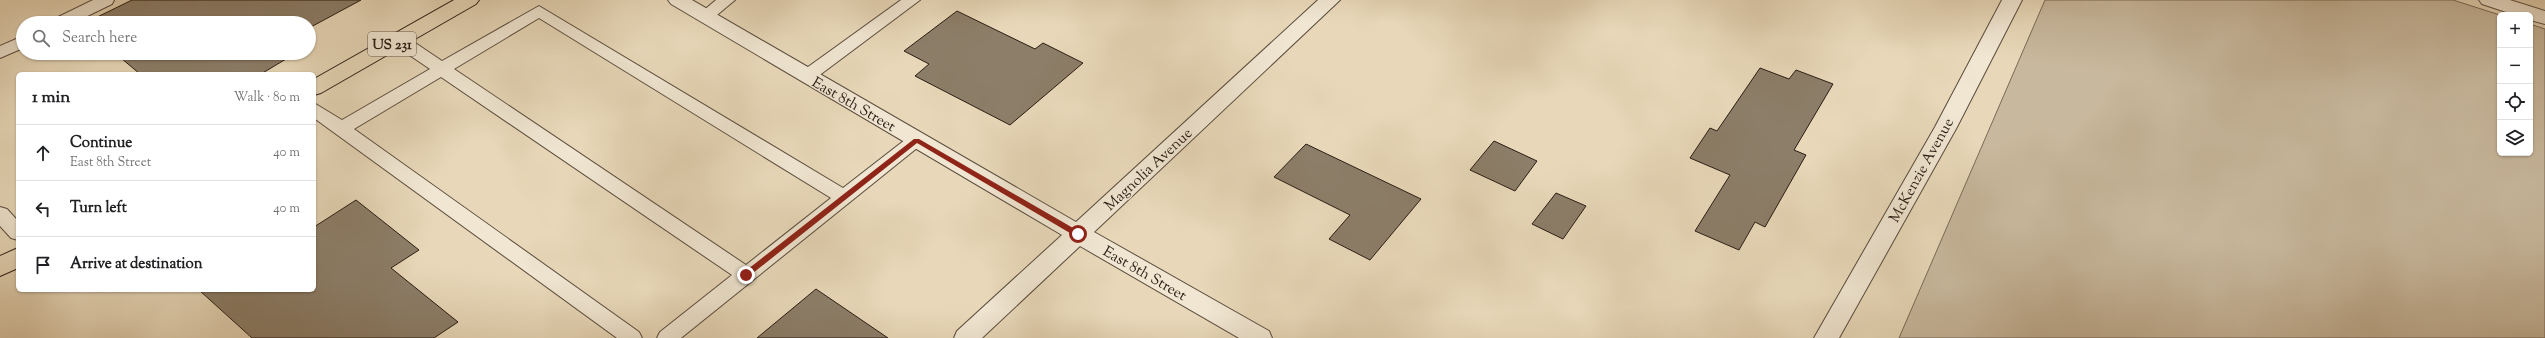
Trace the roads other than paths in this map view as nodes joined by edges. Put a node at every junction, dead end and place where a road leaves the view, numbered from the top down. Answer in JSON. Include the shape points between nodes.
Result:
{"nodes":[{"id":1,"x":106,"y":0,"type":"edge"},
{"id":2,"x":469,"y":0,"type":"edge"},
{"id":3,"x":678,"y":0,"type":"edge"},
{"id":4,"x":727,"y":0,"type":"edge"},
{"id":5,"x":912,"y":0,"type":"edge"},
{"id":6,"x":1330,"y":0,"type":"edge"},
{"id":7,"x":2012,"y":0,"type":"edge"},
{"id":8,"x":2489,"y":0,"type":"edge"},
{"id":9,"x":74,"y":16,"type":"edge"},
{"id":10,"x":705,"y":16,"type":"junction"},
{"id":11,"x":2545,"y":18,"type":"edge"},
{"id":12,"x":399,"y":40,"type":"junction"},
{"id":13,"x":16,"y":45,"type":"edge"},
{"id":14,"x":0,"y":53,"type":"edge"},
{"id":15,"x":442,"y":69,"type":"junction"},
{"id":16,"x":807,"y":76,"type":"junction"},
{"id":17,"x":316,"y":87,"type":"edge"},
{"id":18,"x":316,"y":110,"type":"edge"},
{"id":19,"x":341,"y":129,"type":"junction"},
{"id":20,"x":916,"y":140,"type":"junction"},
{"id":21,"x":844,"y":197,"type":"junction"},
{"id":22,"x":0,"y":214,"type":"edge"},
{"id":23,"x":16,"y":231,"type":"edge"},
{"id":24,"x":1078,"y":234,"type":"junction"},
{"id":25,"x":16,"y":258,"type":"edge"},
{"id":26,"x":0,"y":267,"type":"edge"},
{"id":27,"x":746,"y":275,"type":"junction"},
{"id":28,"x":632,"y":338,"type":"edge"},
{"id":29,"x":666,"y":338,"type":"edge"},
{"id":30,"x":966,"y":338,"type":"edge"},
{"id":31,"x":1260,"y":338,"type":"edge"},
{"id":32,"x":1826,"y":338,"type":"edge"}],
"edges":[{"from":1,"to":9,"type":"lane"},
{"from":2,"to":12,"type":"main road","number":"US 231"},
{"from":3,"to":10,"type":"street","name":"East 8th Street"},
{"from":4,"to":10,"type":"lane"},
{"from":5,"to":16,"type":"lane"},
{"from":6,"to":24,"type":"street","name":"Magnolia Avenue"},
{"from":7,"to":32,"type":"street","name":"McKenzie Avenue","via":[[1946,127]]},
{"from":8,"to":11,"type":"street"},
{"from":10,"to":16,"type":"street","name":"East 8th Street"},
{"from":12,"to":15,"type":"lane"},
{"from":12,"to":17,"type":"main road","number":"US 231"},
{"from":13,"to":14,"type":"lane"},
{"from":15,"to":19,"type":"lane"},
{"from":15,"to":21,"type":"lane","via":[[539,11]]},
{"from":15,"to":27,"type":"lane"},
{"from":16,"to":20,"type":"street","name":"East 8th Street"},
{"from":18,"to":19,"type":"lane"},
{"from":19,"to":28,"type":"lane"},
{"from":20,"to":21,"type":"lane"},
{"from":20,"to":24,"type":"street","name":"East 8th Street"},
{"from":21,"to":27,"type":"lane"},
{"from":22,"to":23,"type":"lane"},
{"from":24,"to":30,"type":"street","name":"Magnolia Avenue"},
{"from":24,"to":31,"type":"street","name":"East 8th Street"},
{"from":25,"to":26,"type":"main road"},
{"from":27,"to":29,"type":"lane"}]}
